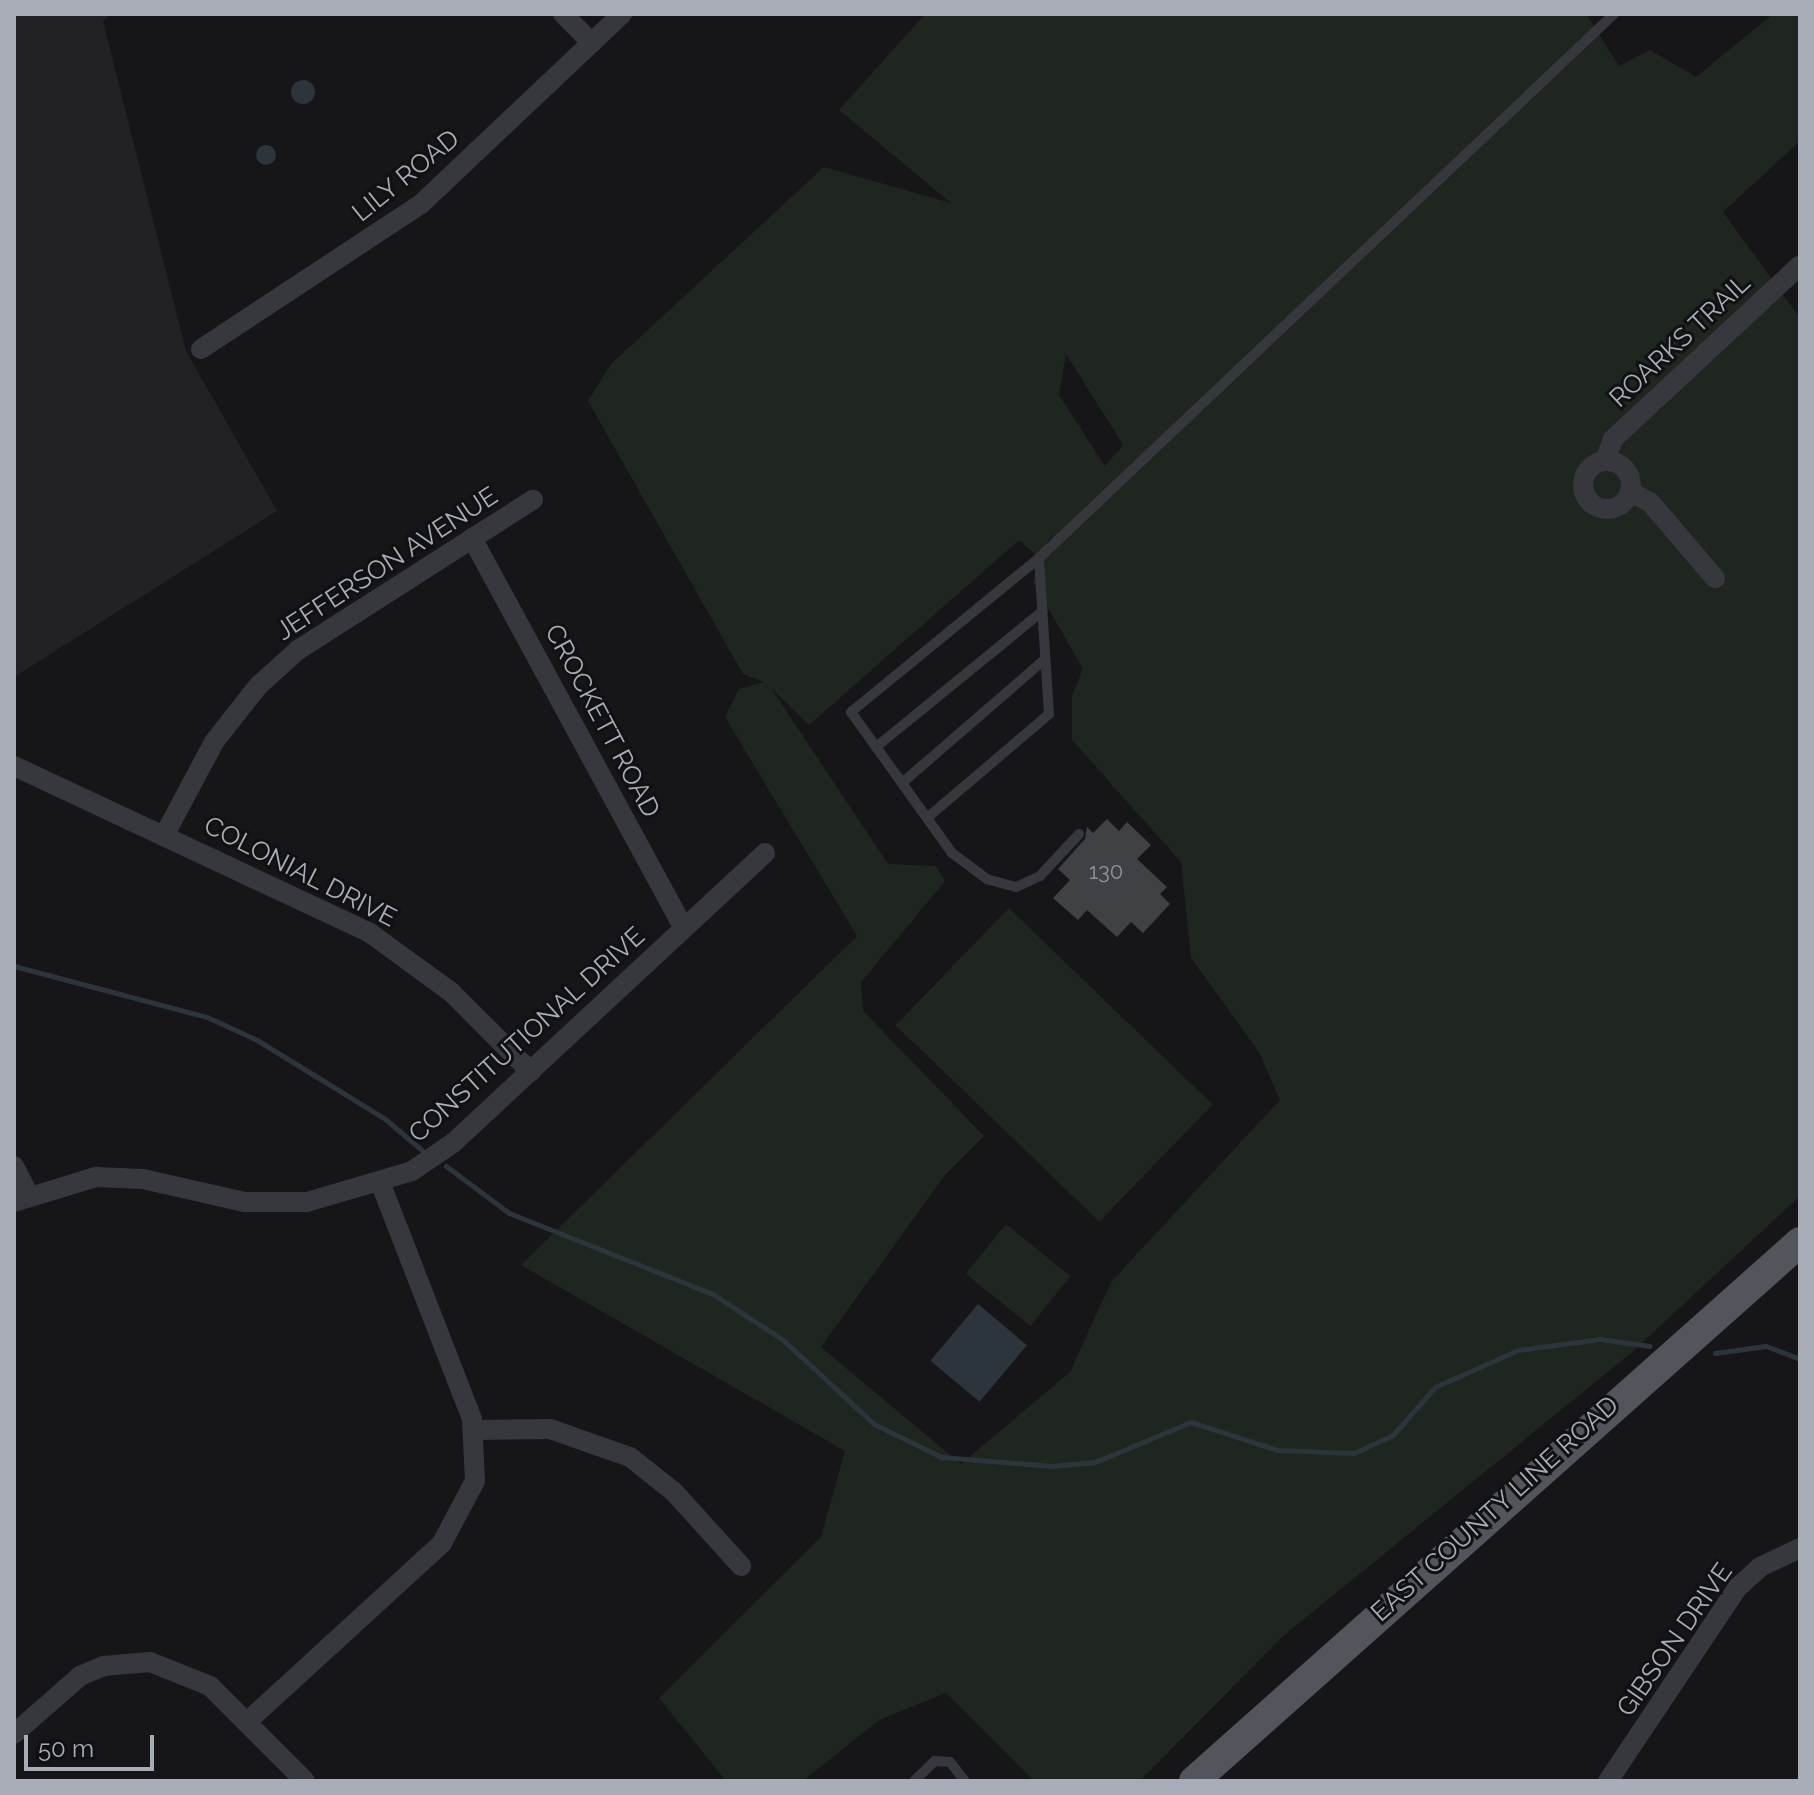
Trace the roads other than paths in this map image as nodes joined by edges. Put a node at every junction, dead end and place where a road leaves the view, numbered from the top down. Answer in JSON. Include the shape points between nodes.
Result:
{"nodes":[{"id":1,"x":563,"y":14,"type":"edge"},
{"id":2,"x":622,"y":14,"type":"edge"},
{"id":3,"x":1614,"y":14,"type":"edge"},
{"id":4,"x":592,"y":43,"type":"junction"},
{"id":5,"x":1798,"y":270,"type":"edge"},
{"id":6,"x":201,"y":349,"type":"dead end"},
{"id":7,"x":1605,"y":461,"type":"junction"},
{"id":8,"x":1630,"y":492,"type":"junction"},
{"id":9,"x":533,"y":500,"type":"dead end"},
{"id":10,"x":472,"y":538,"type":"junction"},
{"id":11,"x":1039,"y":558,"type":"junction"},
{"id":12,"x":1715,"y":578,"type":"dead end"},
{"id":13,"x":1043,"y":611,"type":"junction"},
{"id":14,"x":1044,"y":660,"type":"junction"},
{"id":15,"x":876,"y":747,"type":"junction"},
{"id":16,"x":14,"y":766,"type":"edge"},
{"id":17,"x":902,"y":783,"type":"junction"},
{"id":18,"x":927,"y":818,"type":"junction"},
{"id":19,"x":166,"y":832,"type":"junction"},
{"id":20,"x":1079,"y":834,"type":"dead end"},
{"id":21,"x":765,"y":853,"type":"dead end"},
{"id":22,"x":684,"y":928,"type":"junction"},
{"id":23,"x":531,"y":1072,"type":"junction"},
{"id":24,"x":14,"y":1166,"type":"edge"},
{"id":25,"x":381,"y":1184,"type":"junction"},
{"id":26,"x":21,"y":1198,"type":"edge"},
{"id":27,"x":1800,"y":1242,"type":"edge"},
{"id":28,"x":475,"y":1430,"type":"junction"},
{"id":29,"x":1800,"y":1548,"type":"edge"},
{"id":30,"x":741,"y":1566,"type":"dead end"},
{"id":31,"x":248,"y":1721,"type":"junction"},
{"id":32,"x":14,"y":1734,"type":"edge"},
{"id":33,"x":305,"y":1781,"type":"edge"},
{"id":34,"x":914,"y":1781,"type":"edge"},
{"id":35,"x":965,"y":1781,"type":"edge"},
{"id":36,"x":1194,"y":1781,"type":"edge"},
{"id":37,"x":1608,"y":1781,"type":"edge"}],
"edges":[{"from":1,"to":4,"type":"street"},
{"from":2,"to":4,"type":"street","name":"LILY ROAD"},
{"from":3,"to":11,"type":"lane"},
{"from":4,"to":6,"type":"street","name":"LILY ROAD","via":[[421,204]]},
{"from":5,"to":7,"type":"street","name":"ROARKS TRAIL","via":[[1613,439]]},
{"from":7,"to":8,"type":"street","via":[[1629,473]]},
{"from":7,"to":8,"type":"street","via":[[1589,470],[1586,496],[1609,509]]},
{"from":8,"to":12,"type":"street","via":[[1650,502]]},
{"from":9,"to":10,"type":"street","name":"JEFFERSON AVENUE"},
{"from":10,"to":19,"type":"street","name":"JEFFERSON AVENUE","via":[[298,650],[258,686],[206,755]]},
{"from":10,"to":22,"type":"street","name":"CROCKETT ROAD"},
{"from":11,"to":13,"type":"lane"},
{"from":11,"to":15,"type":"lane","via":[[851,712]]},
{"from":13,"to":14,"type":"lane"},
{"from":13,"to":15,"type":"lane"},
{"from":14,"to":17,"type":"lane"},
{"from":14,"to":18,"type":"lane","via":[[1049,714]]},
{"from":15,"to":17,"type":"lane"},
{"from":16,"to":19,"type":"street","name":"COLONIAL DRIVE"},
{"from":17,"to":18,"type":"lane"},
{"from":18,"to":20,"type":"lane","via":[[952,853],[987,879],[1016,887],[1040,876]]},
{"from":19,"to":23,"type":"street","name":"COLONIAL DRIVE","via":[[370,933],[451,992]]},
{"from":21,"to":22,"type":"street","name":"CONSTITUTIONAL DRIVE"},
{"from":22,"to":23,"type":"street","name":"CONSTITUTIONAL DRIVE"},
{"from":23,"to":25,"type":"street","name":"CONSTITUTIONAL DRIVE","via":[[438,1155]]},
{"from":24,"to":26,"type":"street"},
{"from":25,"to":26,"type":"street","name":"CONSTITUTIONAL DRIVE","via":[[337,1198],[268,1205],[127,1178],[70,1181]]},
{"from":25,"to":28,"type":"street"},
{"from":27,"to":36,"type":"main road","name":"EAST COUNTY LINE ROAD"},
{"from":28,"to":30,"type":"street","via":[[550,1429],[630,1457],[674,1492]]},
{"from":28,"to":31,"type":"street","via":[[475,1481],[442,1543]]},
{"from":29,"to":37,"type":"street","name":"GIBSON DRIVE","via":[[1760,1567],[1737,1588]]},
{"from":31,"to":32,"type":"street","via":[[194,1676],[126,1662],[80,1676]]},
{"from":31,"to":33,"type":"street"},
{"from":34,"to":35,"type":"lane","via":[[935,1761],[950,1762]]}]}
